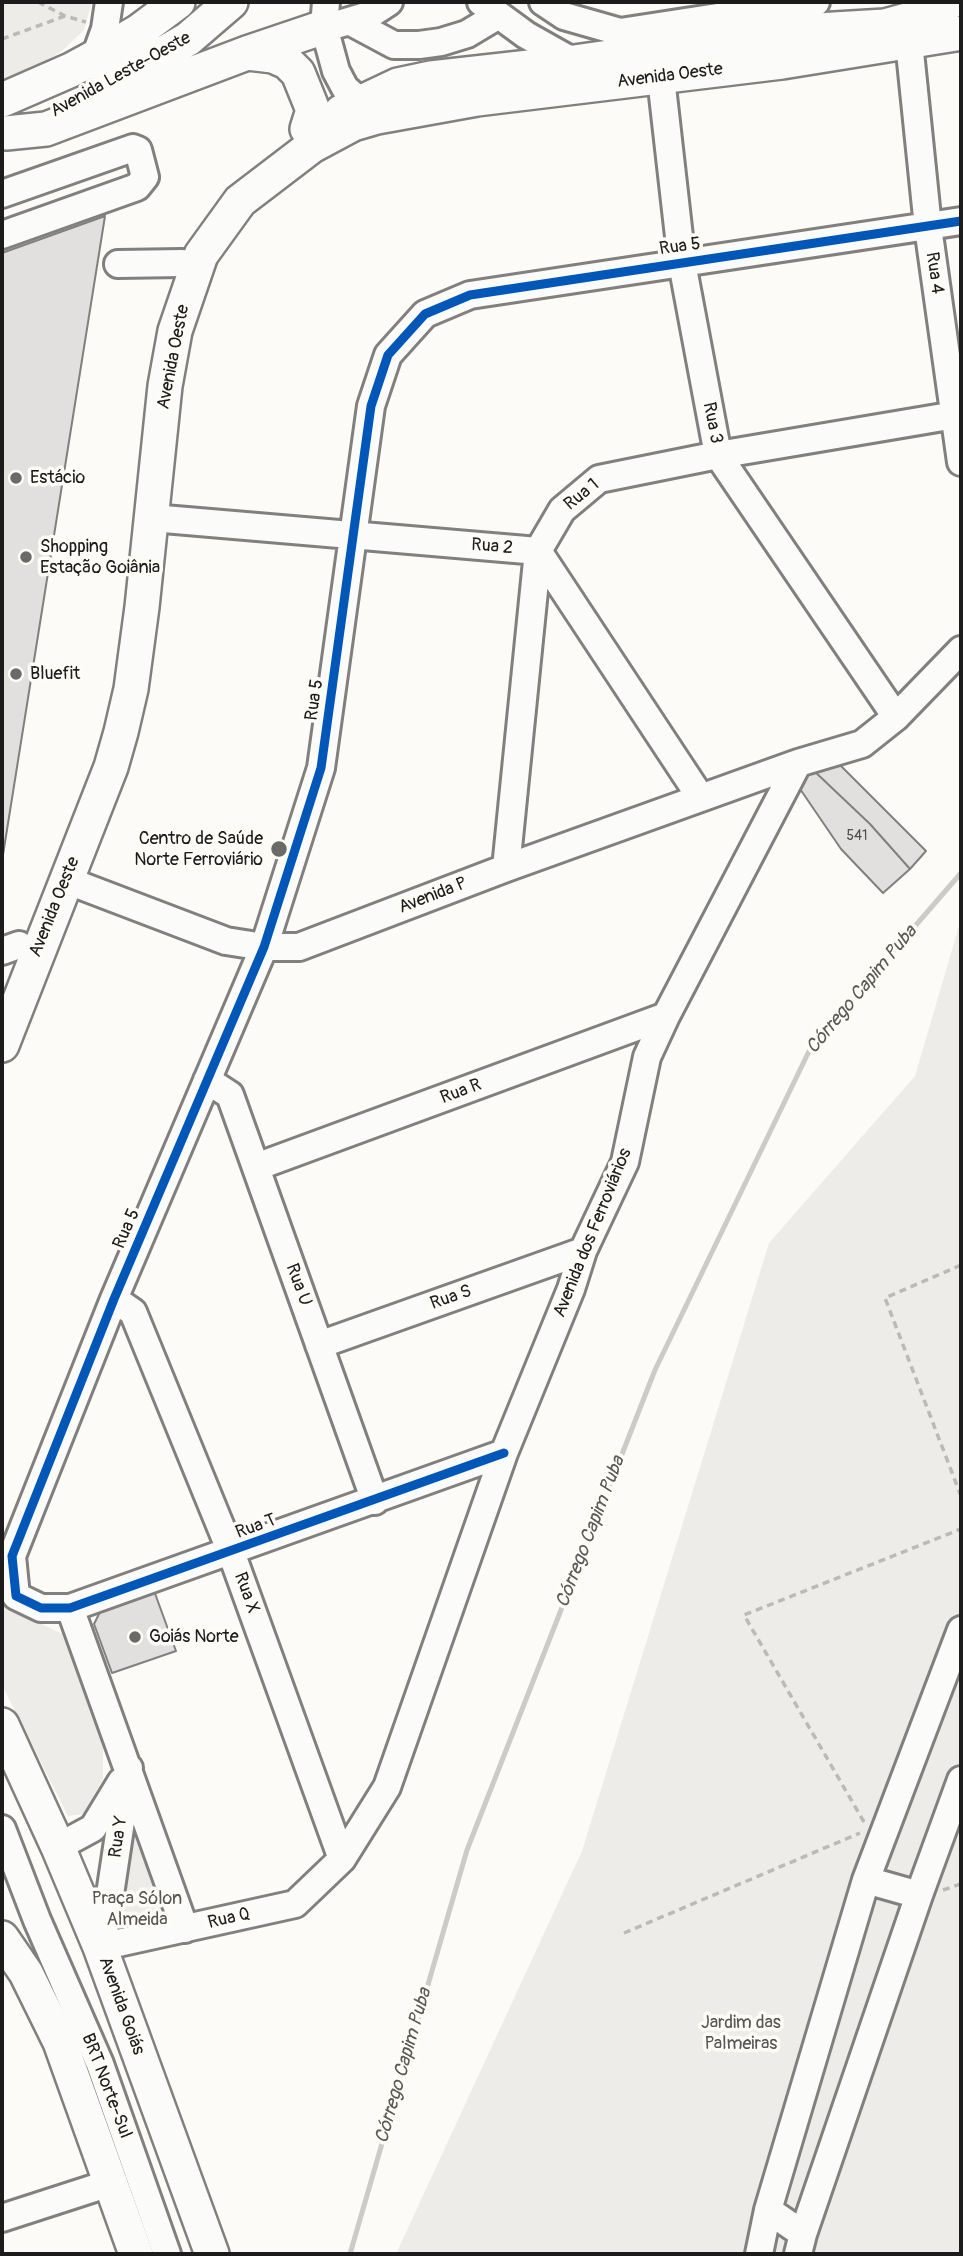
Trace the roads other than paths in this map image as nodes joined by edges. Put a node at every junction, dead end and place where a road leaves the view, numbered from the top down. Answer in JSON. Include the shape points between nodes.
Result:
{"nodes":[{"id":1,"x":109,"y":2,"type":"edge"},
{"id":2,"x":231,"y":2,"type":"edge"},
{"id":3,"x":389,"y":2,"type":"edge"},
{"id":4,"x":543,"y":2,"type":"edge"},
{"id":5,"x":816,"y":2,"type":"edge"},
{"id":6,"x":950,"y":2,"type":"edge"},
{"id":7,"x":175,"y":3,"type":"edge"},
{"id":8,"x":489,"y":9,"type":"edge"},
{"id":9,"x":334,"y":17,"type":"edge"},
{"id":10,"x":961,"y":33,"type":"edge"},
{"id":11,"x":100,"y":43,"type":"junction"},
{"id":12,"x":909,"y":43,"type":"junction"},
{"id":13,"x":247,"y":53,"type":"junction"},
{"id":14,"x":573,"y":62,"type":"junction"},
{"id":15,"x":661,"y":78,"type":"junction"},
{"id":16,"x":2,"y":100,"type":"edge"},
{"id":17,"x":368,"y":110,"type":"junction"},
{"id":18,"x":307,"y":129,"type":"junction"},
{"id":19,"x":4,"y":134,"type":"edge"},
{"id":20,"x":2,"y":194,"type":"edge"},
{"id":21,"x":961,"y":221,"type":"edge"},
{"id":22,"x":928,"y":227,"type":"junction"},
{"id":23,"x":2,"y":235,"type":"edge"},
{"id":24,"x":682,"y":262,"type":"junction"},
{"id":25,"x":182,"y":263,"type":"junction"},
{"id":26,"x":118,"y":264,"type":"dead end"},
{"id":27,"x":958,"y":415,"type":"edge"},
{"id":28,"x":718,"y":455,"type":"junction"},
{"id":29,"x":961,"y":462,"type":"edge"},
{"id":30,"x":152,"y":518,"type":"junction"},
{"id":31,"x":355,"y":534,"type":"junction"},
{"id":32,"x":538,"y":551,"type":"junction"},
{"id":33,"x":961,"y":650,"type":"edge"},
{"id":34,"x":896,"y":717,"type":"junction"},
{"id":35,"x":798,"y":763,"type":"junction"},
{"id":36,"x":701,"y":798,"type":"junction"},
{"id":37,"x":506,"y":869,"type":"junction"},
{"id":38,"x":66,"y":880,"type":"junction"},
{"id":39,"x":264,"y":947,"type":"junction"},
{"id":40,"x":10,"y":948,"type":"edge"},
{"id":41,"x":2,"y":986,"type":"edge"},
{"id":42,"x":666,"y":1016,"type":"junction"},
{"id":43,"x":2,"y":1045,"type":"edge"},
{"id":44,"x":207,"y":1080,"type":"junction"},
{"id":45,"x":256,"y":1167,"type":"junction"},
{"id":46,"x":583,"y":1251,"type":"junction"},
{"id":47,"x":114,"y":1300,"type":"junction"},
{"id":48,"x":319,"y":1345,"type":"junction"},
{"id":49,"x":504,"y":1453,"type":"junction"},
{"id":50,"x":375,"y":1501,"type":"junction"},
{"id":51,"x":231,"y":1552,"type":"junction"},
{"id":52,"x":16,"y":1596,"type":"joint"},
{"id":53,"x":70,"y":1608,"type":"junction"},
{"id":54,"x":961,"y":1630,"type":"edge"},
{"id":55,"x":2,"y":1725,"type":"edge"},
{"id":56,"x":129,"y":1768,"type":"junction"},
{"id":57,"x":961,"y":1780,"type":"edge"},
{"id":58,"x":2,"y":1829,"type":"edge"},
{"id":59,"x":58,"y":1847,"type":"junction"},
{"id":60,"x":342,"y":1859,"type":"junction"},
{"id":61,"x":2,"y":1874,"type":"edge"},
{"id":62,"x":866,"y":1880,"type":"junction"},
{"id":63,"x":919,"y":1895,"type":"junction"},
{"id":64,"x":37,"y":1920,"type":"junction"},
{"id":65,"x":184,"y":1929,"type":"junction"},
{"id":66,"x":2,"y":1938,"type":"edge"},
{"id":67,"x":100,"y":1947,"type":"junction"},
{"id":68,"x":110,"y":2183,"type":"junction"},
{"id":69,"x":768,"y":2210,"type":"junction"},
{"id":70,"x":2,"y":2218,"type":"edge"},
{"id":71,"x":801,"y":2244,"type":"edge"},
{"id":72,"x":136,"y":2254,"type":"edge"},
{"id":73,"x":167,"y":2254,"type":"edge"},
{"id":74,"x":212,"y":2254,"type":"edge"},
{"id":75,"x":759,"y":2254,"type":"edge"}],
"edges":[{"from":1,"to":11,"type":"street"},
{"from":2,"to":19,"type":"main road","name":"Avenida Leste-Oeste","via":[[188,39],[145,65],[78,103]]},
{"from":3,"to":9,"type":"street","via":[[369,15]]},
{"from":4,"to":5,"type":"street","via":[[564,16],[620,32]]},
{"from":6,"to":14,"type":"main road","name":"Avenida Oeste","via":[[925,15],[885,26],[784,32]]},
{"from":7,"to":11,"type":"main road","name":"Avenida Leste-Oeste","via":[[139,31]]},
{"from":8,"to":9,"type":"street","via":[[467,34],[419,45],[394,45]]},
{"from":8,"to":14,"type":"street"},
{"from":9,"to":13,"type":"main road"},
{"from":9,"to":17,"type":"street","via":[[336,71],[345,88]]},
{"from":10,"to":12,"type":"main road","name":"Avenida Oeste"},
{"from":11,"to":16,"type":"main road","name":"Avenida Leste-Oeste","via":[[71,70]]},
{"from":12,"to":15,"type":"main road","name":"Avenida Oeste"},
{"from":12,"to":22,"type":"street","name":"Rua 4"},
{"from":13,"to":18,"type":"main road","via":[[273,56],[298,73],[313,110]]},
{"from":13,"to":19,"type":"main road","via":[[46,128]]},
{"from":14,"to":17,"type":"main road","name":"Avenida Oeste","via":[[398,85]]},
{"from":15,"to":17,"type":"main road","name":"Avenida Oeste"},
{"from":15,"to":24,"type":"street","name":"Rua 3"},
{"from":17,"to":18,"type":"main road","name":"Avenida Oeste"},
{"from":17,"to":30,"type":"main road","name":"Avenida Oeste","via":[[240,201],[201,255],[175,331]]},
{"from":18,"to":25,"type":"main road","name":"Avenida Oeste","via":[[270,149],[228,191]]},
{"from":20,"to":23,"type":"street","via":[[132,148],[138,150],[145,177],[137,187]]},
{"from":21,"to":22,"type":"street","name":"Rua 5"},
{"from":22,"to":24,"type":"street","name":"Rua 5"},
{"from":22,"to":27,"type":"street","name":"Rua 4"},
{"from":24,"to":28,"type":"street","name":"Rua 3"},
{"from":24,"to":31,"type":"street","name":"Rua 5","via":[[470,295],[425,314],[388,355],[371,406]]},
{"from":25,"to":26,"type":"street"},
{"from":25,"to":40,"type":"main road","name":"Avenida Oeste","via":[[162,308],[154,345],[125,596],[103,728],[93,761]]},
{"from":27,"to":28,"type":"street","name":"Rua 1"},
{"from":27,"to":29,"type":"street","name":"Rua 4"},
{"from":28,"to":32,"type":"street","name":"Rua 1","via":[[598,479],[562,510]]},
{"from":28,"to":34,"type":"street","name":"Rua 3"},
{"from":30,"to":31,"type":"street","name":"Rua 2"},
{"from":30,"to":38,"type":"main road","name":"Avenida Oeste","via":[[131,689],[121,732]]},
{"from":31,"to":32,"type":"street","name":"Rua 2"},
{"from":31,"to":39,"type":"street","name":"Rua 5","via":[[321,768]]},
{"from":32,"to":36,"type":"street","name":"Rua 2"},
{"from":32,"to":37,"type":"street","name":"Rua 1"},
{"from":33,"to":34,"type":"street"},
{"from":34,"to":35,"type":"street","via":[[862,744]]},
{"from":35,"to":36,"type":"street","name":"Avenida P"},
{"from":35,"to":42,"type":"street","name":"Avenida dos Ferroviários"},
{"from":36,"to":37,"type":"street","name":"Avenida P"},
{"from":37,"to":39,"type":"street","name":"Avenida P","via":[[299,947]]},
{"from":38,"to":39,"type":"street","name":"Avenida P","via":[[226,941]]},
{"from":38,"to":43,"type":"main road","name":"Avenida Oeste"},
{"from":39,"to":44,"type":"street","name":"Rua 5"},
{"from":40,"to":41,"type":"main road","name":"Avenida Oeste"},
{"from":42,"to":45,"type":"street","name":"Rua R"},
{"from":42,"to":46,"type":"street","name":"Avenida dos Ferroviários","via":[[647,1057],[625,1162]]},
{"from":44,"to":45,"type":"street","name":"Rua U","via":[[230,1096]]},
{"from":44,"to":47,"type":"street","name":"Rua 5"},
{"from":45,"to":48,"type":"street","name":"Rua U"},
{"from":46,"to":48,"type":"street","name":"Rua S"},
{"from":46,"to":49,"type":"street","name":"Avenida dos Ferroviários"},
{"from":47,"to":51,"type":"street","name":"Rua X","via":[[133,1312]]},
{"from":47,"to":52,"type":"street","name":"Rua 5","via":[[12,1556]]},
{"from":48,"to":50,"type":"street","name":"Rua U"},
{"from":49,"to":50,"type":"street","name":"Rua T"},
{"from":49,"to":60,"type":"street","name":"Avenida dos Ferroviários","via":[[387,1787]]},
{"from":50,"to":51,"type":"street","name":"Rua T"},
{"from":51,"to":53,"type":"street","name":"Rua T"},
{"from":51,"to":60,"type":"street","name":"Rua X"},
{"from":52,"to":53,"type":"street","name":"Rua T","via":[[41,1608]]},
{"from":53,"to":56,"type":"street","name":"Rua Y"},
{"from":54,"to":62,"type":"street"},
{"from":55,"to":59,"type":"main road","name":"Avenida Goiás"},
{"from":56,"to":59,"type":"street","name":"Rua Y","via":[[93,1828]]},
{"from":56,"to":65,"type":"street","name":"Rua Y"},
{"from":56,"to":67,"type":"street","name":"Rua Y"},
{"from":57,"to":63,"type":"street"},
{"from":58,"to":64,"type":"street"},
{"from":59,"to":67,"type":"main road","name":"Avenida Goiás"},
{"from":60,"to":65,"type":"street","name":"Rua Q","via":[[295,1904]]},
{"from":61,"to":64,"type":"street"},
{"from":62,"to":63,"type":"street"},
{"from":62,"to":69,"type":"street"},
{"from":63,"to":71,"type":"street"},
{"from":64,"to":73,"type":"street","via":[[100,2064]]},
{"from":65,"to":67,"type":"street","name":"Rua Q"},
{"from":66,"to":68,"type":"main road","via":[[26,1973],[60,2042]]},
{"from":67,"to":74,"type":"main road","name":"Avenida Goiás"},
{"from":68,"to":70,"type":"street"},
{"from":68,"to":72,"type":"main road"},
{"from":69,"to":71,"type":"street"},
{"from":69,"to":75,"type":"street"}]}
